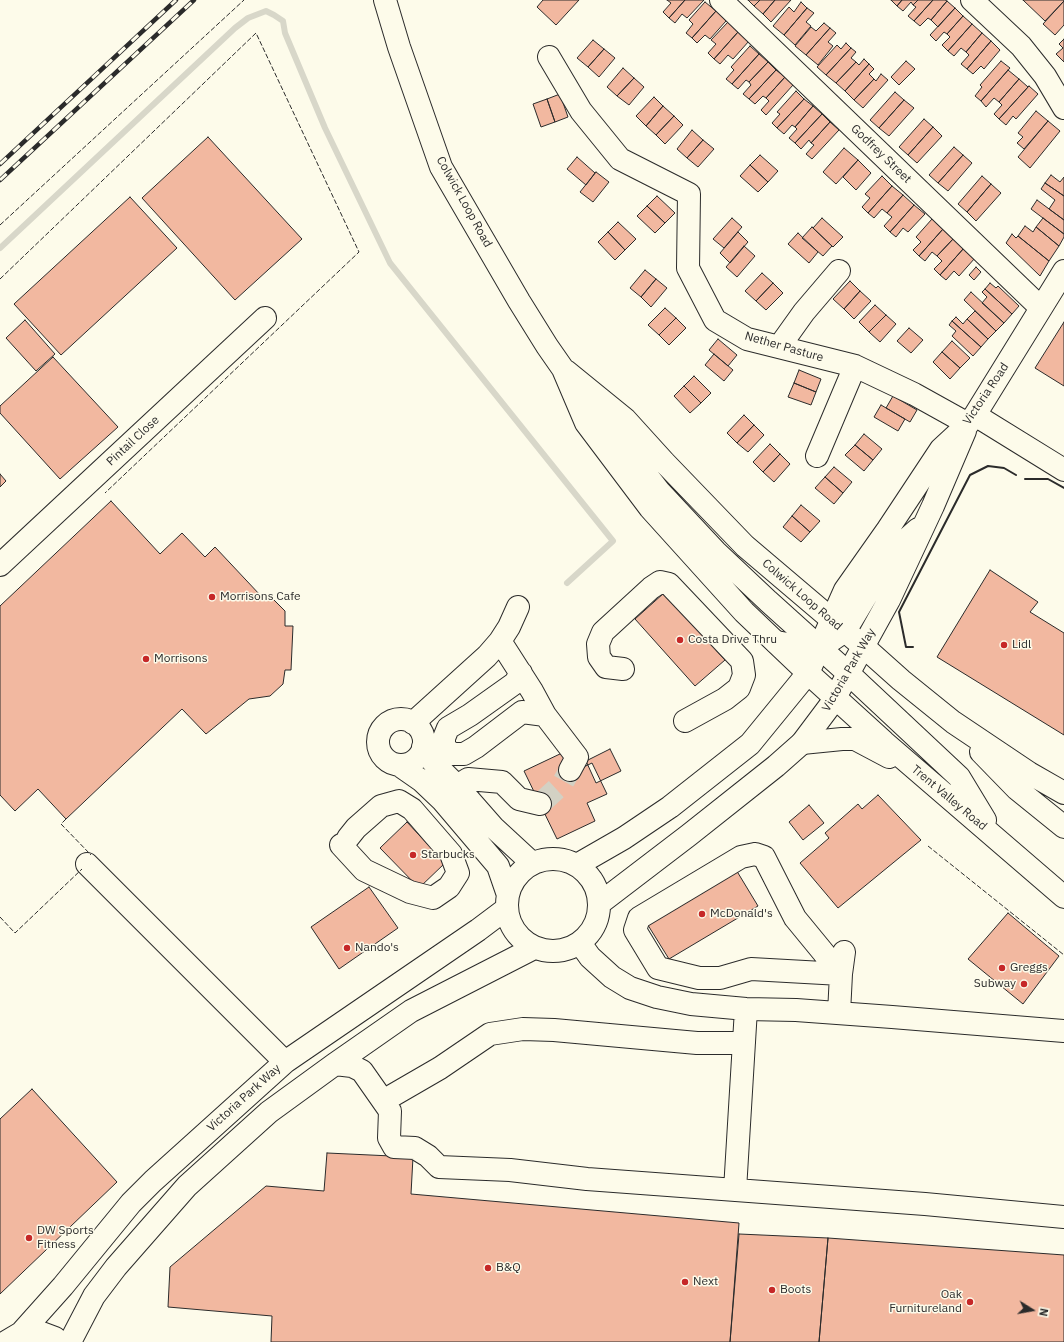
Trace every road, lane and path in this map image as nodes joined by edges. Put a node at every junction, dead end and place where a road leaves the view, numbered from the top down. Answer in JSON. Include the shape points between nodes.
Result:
{"nodes":[{"id":1,"x":385,"y":0,"type":"edge"},
{"id":2,"x":721,"y":0,"type":"edge"},
{"id":3,"x":972,"y":0,"type":"edge"},
{"id":4,"x":549,"y":57,"type":"dead end"},
{"id":5,"x":1064,"y":108,"type":"edge"},
{"id":6,"x":839,"y":271,"type":"dead end"},
{"id":7,"x":1064,"y":271,"type":"edge"},
{"id":8,"x":1041,"y":308,"type":"junction"},
{"id":9,"x":266,"y":318,"type":"dead end"},
{"id":10,"x":779,"y":347,"type":"junction"},
{"id":11,"x":855,"y":366,"type":"junction"},
{"id":12,"x":563,"y":369,"type":"junction"},
{"id":13,"x":971,"y":420,"type":"junction"},
{"id":14,"x":817,"y":456,"type":"dead end"},
{"id":15,"x":1064,"y":470,"type":"edge"},
{"id":16,"x":925,"y":522,"type":"junction"},
{"id":17,"x":0,"y":565,"type":"edge"},
{"id":18,"x":518,"y":607,"type":"dead end"},
{"id":19,"x":838,"y":626,"type":"junction"},
{"id":20,"x":500,"y":641,"type":"junction"},
{"id":21,"x":776,"y":642,"type":"junction"},
{"id":22,"x":864,"y":647,"type":"junction"},
{"id":23,"x":819,"y":649,"type":"junction"},
{"id":24,"x":623,"y":669,"type":"dead end"},
{"id":25,"x":521,"y":673,"type":"junction"},
{"id":26,"x":808,"y":673,"type":"junction"},
{"id":27,"x":848,"y":674,"type":"junction"},
{"id":28,"x":836,"y":698,"type":"junction"},
{"id":29,"x":545,"y":715,"type":"junction"},
{"id":30,"x":685,"y":721,"type":"dead end"},
{"id":31,"x":953,"y":722,"type":"junction"},
{"id":32,"x":413,"y":723,"type":"junction"},
{"id":33,"x":802,"y":743,"type":"junction"},
{"id":34,"x":423,"y":747,"type":"junction"},
{"id":35,"x":399,"y":765,"type":"junction"},
{"id":36,"x":570,"y":770,"type":"tunnel mouth"},
{"id":37,"x":920,"y":773,"type":"junction"},
{"id":38,"x":457,"y":786,"type":"junction"},
{"id":39,"x":1064,"y":793,"type":"edge"},
{"id":40,"x":540,"y":804,"type":"dead end"},
{"id":41,"x":1064,"y":827,"type":"edge"},
{"id":42,"x":996,"y":838,"type":"junction"},
{"id":43,"x":345,"y":842,"type":"joint"},
{"id":44,"x":532,"y":863,"type":"junction"},
{"id":45,"x":87,"y":864,"type":"dead end"},
{"id":46,"x":577,"y":865,"type":"junction"},
{"id":47,"x":1064,"y":897,"type":"edge"},
{"id":48,"x":507,"y":902,"type":"junction"},
{"id":49,"x":600,"y":903,"type":"junction"},
{"id":50,"x":580,"y":943,"type":"junction"},
{"id":51,"x":534,"y":948,"type":"junction"},
{"id":52,"x":844,"y":952,"type":"dead end"},
{"id":53,"x":841,"y":974,"type":"junction"},
{"id":54,"x":746,"y":1009,"type":"junction"},
{"id":55,"x":839,"y":1013,"type":"junction"},
{"id":56,"x":1064,"y":1032,"type":"edge"},
{"id":57,"x":744,"y":1043,"type":"junction"},
{"id":58,"x":285,"y":1062,"type":"junction"},
{"id":59,"x":335,"y":1064,"type":"junction"},
{"id":60,"x":383,"y":1101,"type":"junction"},
{"id":61,"x":735,"y":1190,"type":"junction"},
{"id":62,"x":1064,"y":1216,"type":"edge"},
{"id":63,"x":10,"y":1336,"type":"edge"},
{"id":64,"x":59,"y":1342,"type":"edge"},
{"id":65,"x":70,"y":1342,"type":"edge"}],
"edges":[{"from":1,"to":12,"type":"street","name":"Colwick Loop Road","via":[[441,167],[519,301]]},
{"from":2,"to":8,"type":"street","name":"Godfrey Street"},
{"from":3,"to":5,"type":"street","via":[[1021,46],[1045,76]]},
{"from":4,"to":10,"type":"street","name":"Nether Pasture","via":[[581,112],[620,159],[689,194],[688,268],[715,320],[747,339]]},
{"from":6,"to":10,"type":"street","via":[[804,312]]},
{"from":7,"to":8,"type":"street","name":"Victoria Road"},
{"from":8,"to":13,"type":"street","name":"Victoria Road"},
{"from":9,"to":17,"type":"street","name":"Pintail Close"},
{"from":10,"to":11,"type":"street","name":"Nether Pasture"},
{"from":11,"to":13,"type":"street","name":"Nether Pasture"},
{"from":11,"to":14,"type":"street"},
{"from":12,"to":19,"type":"street","name":"Colwick Loop Road","via":[[625,420],[745,546]]},
{"from":12,"to":21,"type":"street","name":"Colwick Loop Road","via":[[586,423],[650,508],[744,612]]},
{"from":12,"to":23,"type":"street","via":[[659,491],[716,552]]},
{"from":13,"to":15,"type":"street","name":"Nether Pasture"},
{"from":13,"to":16,"type":"street","name":"Victoria Park Way"},
{"from":13,"to":19,"type":"street","name":"Victoria Road","via":[[941,449],[845,590]]},
{"from":16,"to":19,"type":"street","via":[[893,551]]},
{"from":16,"to":22,"type":"street","name":"Victoria Park Way"},
{"from":18,"to":20,"type":"street"},
{"from":19,"to":22,"type":"street","name":"Colwick Loop Road"},
{"from":19,"to":23,"type":"street"},
{"from":20,"to":25,"type":"street"},
{"from":20,"to":32,"type":"street"},
{"from":21,"to":23,"type":"street"},
{"from":21,"to":26,"type":"street","name":"Colwick Loop Road"},
{"from":22,"to":27,"type":"street","name":"Victoria Park Way"},
{"from":22,"to":31,"type":"street","name":"Colwick Loop Road"},
{"from":23,"to":26,"type":"street"},
{"from":23,"to":27,"type":"street"},
{"from":24,"to":30,"type":"street","via":[[606,667],[599,657],[598,644],[603,632],[651,588],[660,582],[669,584],[742,661],[744,676],[739,688],[725,699]]},
{"from":25,"to":29,"type":"street"},
{"from":25,"to":29,"type":"street","via":[[515,683],[448,728],[444,748],[453,754],[464,754],[522,712]]},
{"from":26,"to":28,"type":"street","name":"Colwick Loop Road"},
{"from":26,"to":46,"type":"street","via":[[750,744],[670,807]]},
{"from":27,"to":28,"type":"street","name":"Victoria Park Way"},
{"from":27,"to":42,"type":"street","via":[[959,777]]},
{"from":28,"to":33,"type":"street","name":"Victoria Park Way"},
{"from":28,"to":37,"type":"street","name":"Trent Valley Road"},
{"from":29,"to":36,"type":"street","via":[[577,756]]},
{"from":31,"to":39,"type":"street","name":"Colwick Loop Road"},
{"from":31,"to":41,"type":"street","via":[[1017,789]]},
{"from":32,"to":34,"type":"street","via":[[421,731]]},
{"from":32,"to":35,"type":"street","via":[[400,719],[392,721],[379,735],[378,743],[384,758]]},
{"from":33,"to":37,"type":"street","via":[[855,740]]},
{"from":33,"to":49,"type":"street","name":"Victoria Park Way"},
{"from":34,"to":35,"type":"street","via":[[414,761]]},
{"from":34,"to":38,"type":"street","via":[[433,762]]},
{"from":35,"to":48,"type":"street","via":[[422,781],[442,800],[498,866]]},
{"from":37,"to":42,"type":"street","name":"Trent Valley Road"},
{"from":38,"to":40,"type":"street","via":[[468,779],[502,782],[519,799]]},
{"from":38,"to":44,"type":"street","via":[[493,827]]},
{"from":42,"to":47,"type":"street","name":"Trent Valley Road"},
{"from":43,"to":43,"type":"street","via":[[356,828],[381,806],[399,800],[412,809],[451,854],[458,873],[449,888],[433,898],[410,892],[364,870]]},
{"from":44,"to":46,"type":"street","via":[[544,859],[561,859]]},
{"from":44,"to":48,"type":"street","via":[[516,876]]},
{"from":45,"to":58,"type":"street"},
{"from":46,"to":49,"type":"street","via":[[593,881]]},
{"from":48,"to":51,"type":"street","via":[[511,925],[520,939]]},
{"from":48,"to":58,"type":"street","name":"Victoria Park Way","via":[[478,930]]},
{"from":49,"to":50,"type":"street","via":[[594,929]]},
{"from":50,"to":51,"type":"street","via":[[561,951],[547,952]]},
{"from":50,"to":54,"type":"street","via":[[590,957],[612,977],[630,988],[691,1004]]},
{"from":51,"to":59,"type":"street","via":[[411,1011]]},
{"from":52,"to":53,"type":"street"},
{"from":53,"to":53,"type":"street","via":[[751,969],[720,978],[699,978],[658,968],[635,930],[639,918],[741,858],[755,854],[764,857],[795,918]]},
{"from":53,"to":55,"type":"street"},
{"from":54,"to":55,"type":"street"},
{"from":54,"to":57,"type":"street"},
{"from":55,"to":56,"type":"street"},
{"from":57,"to":60,"type":"street","via":[[697,1043],[554,1030],[524,1029],[490,1034],[440,1068]]},
{"from":57,"to":61,"type":"street"},
{"from":58,"to":63,"type":"street","name":"Victoria Park Way","via":[[153,1181],[131,1203],[63,1286]]},
{"from":59,"to":60,"type":"street","via":[[352,1066],[362,1071]]},
{"from":59,"to":65,"type":"street","via":[[269,1112],[187,1186],[94,1296]]},
{"from":60,"to":61,"type":"street","via":[[390,1111],[389,1138],[394,1147],[415,1148],[439,1167],[510,1170]]},
{"from":61,"to":62,"type":"street"},
{"from":63,"to":64,"type":"street","via":[[39,1332]]}]}
